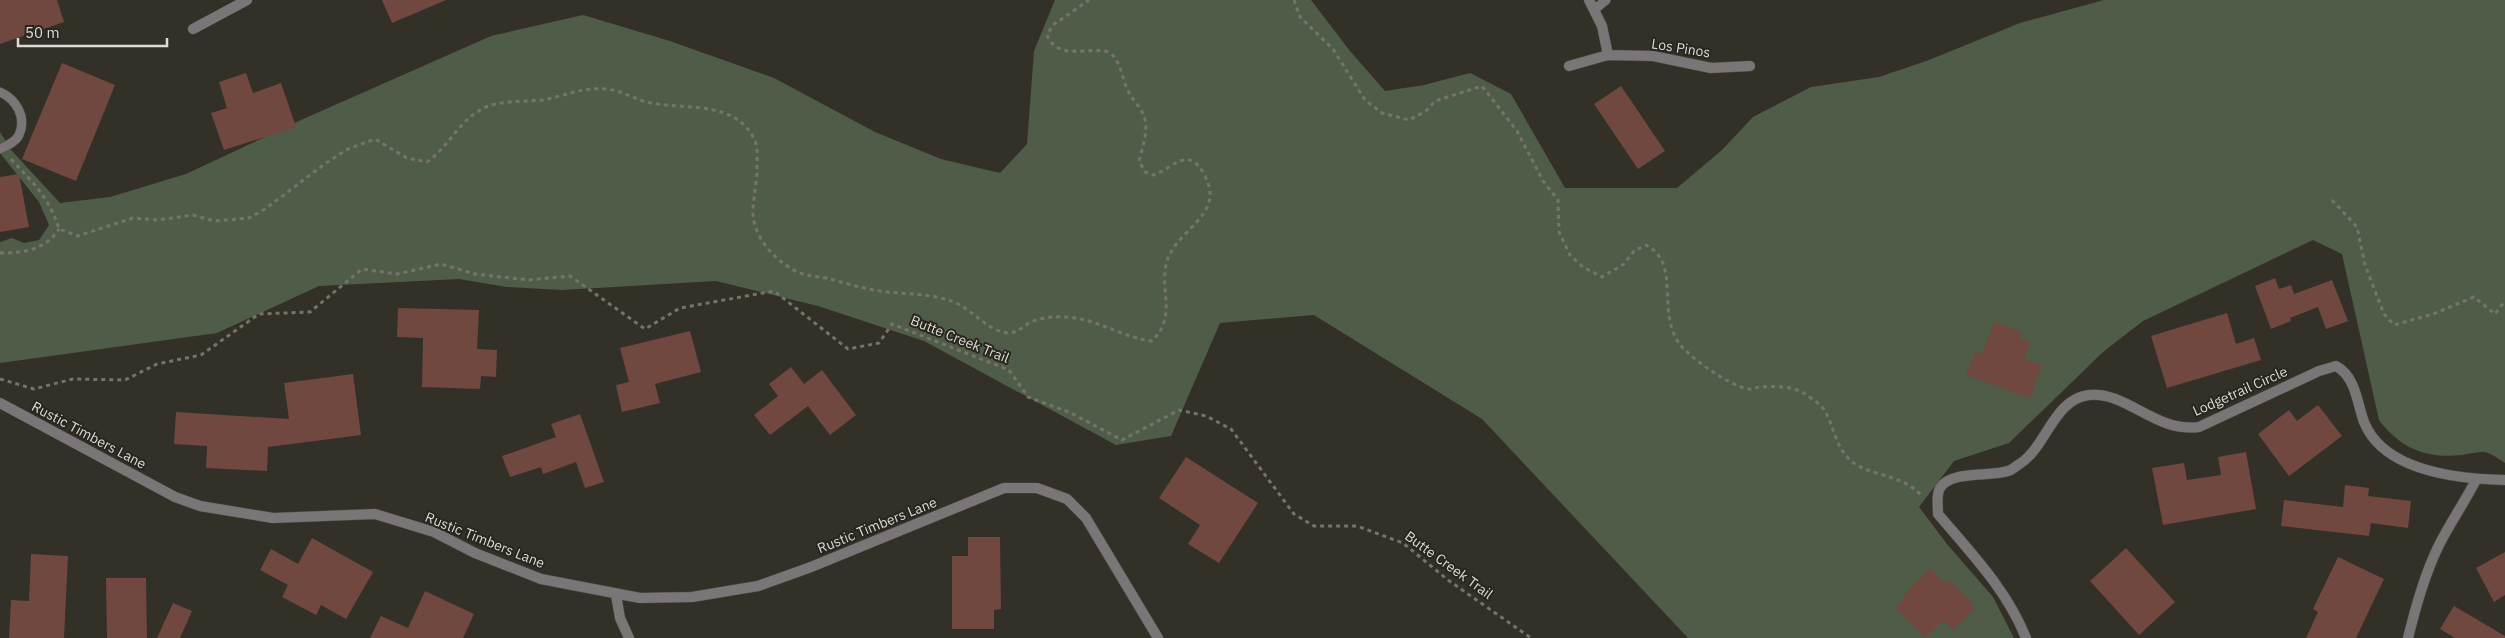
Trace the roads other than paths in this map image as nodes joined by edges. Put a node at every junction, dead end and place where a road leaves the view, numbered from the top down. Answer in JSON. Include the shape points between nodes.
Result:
{"nodes":[{"id":1,"x":247,"y":0,"type":"edge"},
{"id":2,"x":1589,"y":0,"type":"edge"},
{"id":3,"x":1606,"y":0,"type":"edge"},
{"id":4,"x":1594,"y":10,"type":"junction"},
{"id":5,"x":193,"y":30,"type":"dead end"},
{"id":6,"x":1608,"y":55,"type":"junction"},
{"id":7,"x":1569,"y":66,"type":"dead end"},
{"id":8,"x":1750,"y":66,"type":"dead end"},
{"id":9,"x":0,"y":92,"type":"edge"},
{"id":10,"x":1,"y":149,"type":"edge"},
{"id":11,"x":0,"y":403,"type":"edge"},
{"id":12,"x":2476,"y":480,"type":"junction"},
{"id":13,"x":2505,"y":480,"type":"edge"},
{"id":14,"x":616,"y":595,"type":"junction"},
{"id":15,"x":629,"y":638,"type":"edge"},
{"id":16,"x":1158,"y":638,"type":"edge"},
{"id":17,"x":2026,"y":638,"type":"edge"},
{"id":18,"x":2408,"y":638,"type":"edge"}],
"edges":[{"from":1,"to":5,"type":"street"},
{"from":2,"to":4,"type":"street"},
{"from":3,"to":4,"type":"lane"},
{"from":4,"to":6,"type":"street","via":[[1602,26]]},
{"from":6,"to":7,"type":"street","name":"Los Pinos"},
{"from":6,"to":8,"type":"street","name":"Los Pinos","via":[[1653,56],[1711,68]]},
{"from":9,"to":10,"type":"lane","via":[[15,102],[22,122],[16,140]]},
{"from":11,"to":14,"type":"street","name":"Rustic Timbers Lane","via":[[175,497],[200,506],[273,518],[375,514],[434,532],[475,553],[541,579]]},
{"from":12,"to":13,"type":"street","name":"Lodgetrail Circle"},
{"from":12,"to":17,"type":"street","name":"Lodgetrail Circle","via":[[2423,469],[2395,457],[2375,441],[2365,424],[2352,382],[2345,371],[2336,366],[2199,427],[2185,429],[2161,423],[2105,395],[2087,395],[2069,404],[2028,460],[2008,472],[1950,479],[1941,487],[1938,514],[2004,593]]},
{"from":12,"to":18,"type":"street","via":[[2440,543],[2418,600]]},
{"from":14,"to":15,"type":"street","via":[[620,618]]},
{"from":14,"to":16,"type":"street","name":"Rustic Timbers Lane","via":[[692,598],[758,586],[1004,488],[1037,488],[1067,498],[1086,518]]}]}
